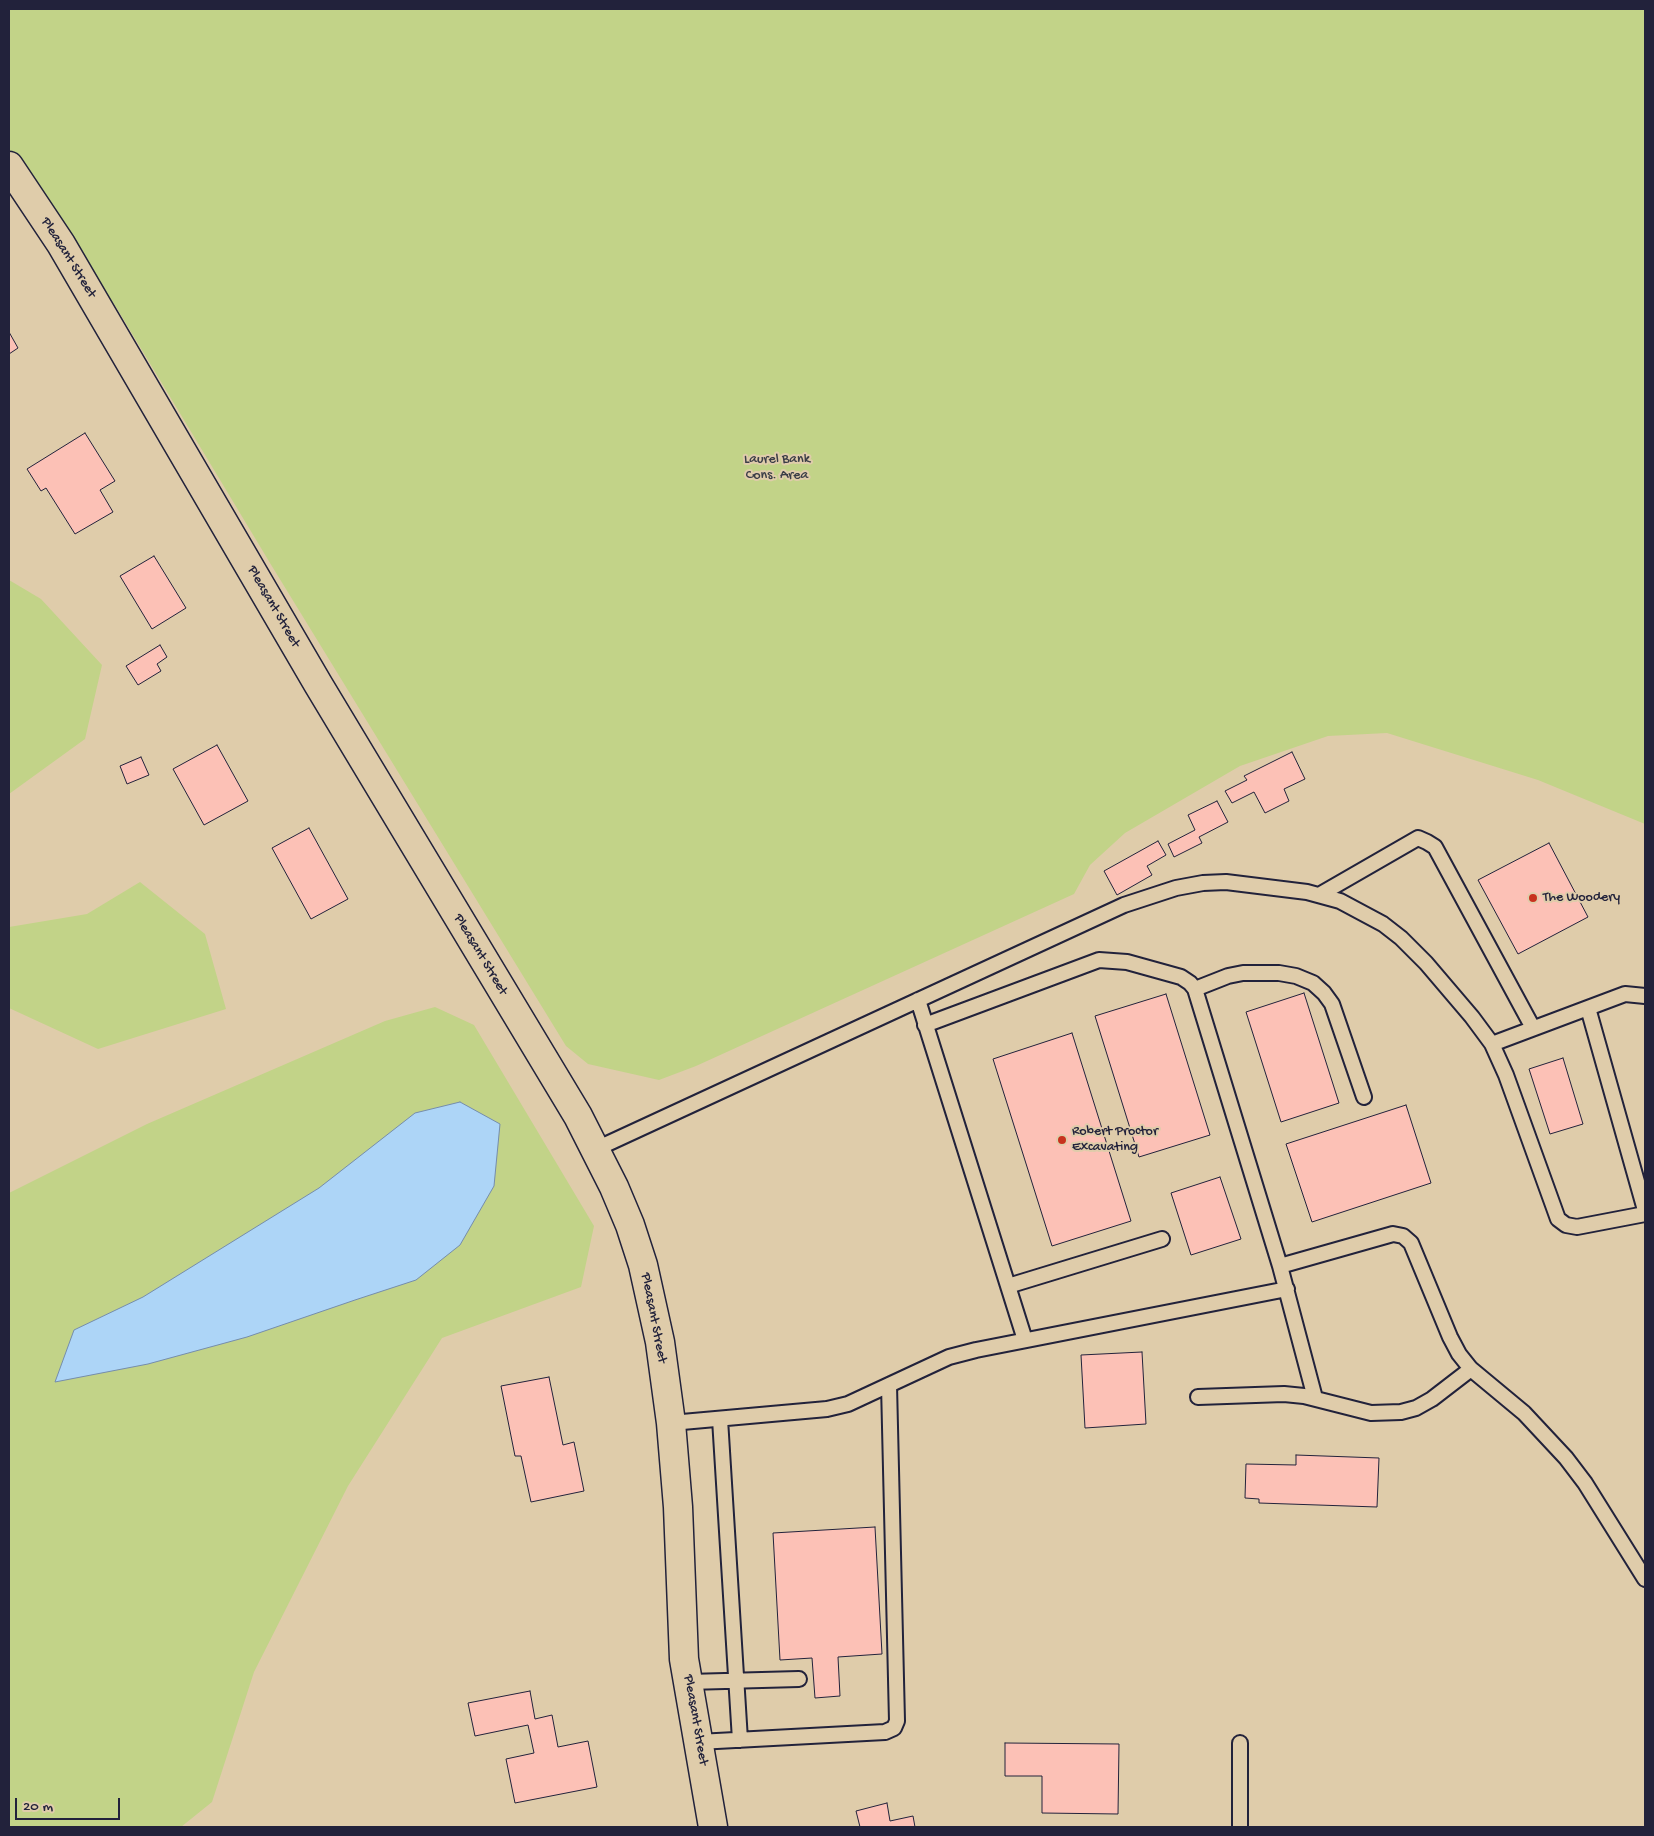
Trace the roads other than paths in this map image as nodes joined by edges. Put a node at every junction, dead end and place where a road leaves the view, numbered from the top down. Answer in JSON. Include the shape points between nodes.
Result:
{"nodes":[{"id":1,"x":9,"y":166,"type":"edge"},
{"id":2,"x":1319,"y":895,"type":"junction"},
{"id":3,"x":1195,"y":989,"type":"junction"},
{"id":4,"x":1645,"y":996,"type":"edge"},
{"id":5,"x":918,"y":1000,"type":"junction"},
{"id":6,"x":1588,"y":1008,"type":"junction"},
{"id":7,"x":925,"y":1025,"type":"junction"},
{"id":8,"x":1533,"y":1028,"type":"junction"},
{"id":9,"x":1492,"y":1044,"type":"junction"},
{"id":10,"x":1364,"y":1097,"type":"dead end"},
{"id":11,"x":596,"y":1149,"type":"junction"},
{"id":12,"x":1645,"y":1210,"type":"edge"},
{"id":13,"x":1645,"y":1214,"type":"edge"},
{"id":14,"x":1162,"y":1239,"type":"dead end"},
{"id":15,"x":1280,"y":1266,"type":"junction"},
{"id":16,"x":1008,"y":1286,"type":"junction"},
{"id":17,"x":1287,"y":1288,"type":"junction"},
{"id":18,"x":1025,"y":1340,"type":"junction"},
{"id":19,"x":1471,"y":1369,"type":"junction"},
{"id":20,"x":889,"y":1385,"type":"junction"},
{"id":21,"x":1198,"y":1397,"type":"dead end"},
{"id":22,"x":1315,"y":1398,"type":"junction"},
{"id":23,"x":720,"y":1419,"type":"junction"},
{"id":24,"x":670,"y":1423,"type":"junction"},
{"id":25,"x":1645,"y":1579,"type":"edge"},
{"id":26,"x":799,"y":1680,"type":"dead end"},
{"id":27,"x":738,"y":1681,"type":"junction"},
{"id":28,"x":688,"y":1682,"type":"junction"},
{"id":29,"x":740,"y":1740,"type":"junction"},
{"id":30,"x":698,"y":1742,"type":"junction"},
{"id":31,"x":1240,"y":1743,"type":"dead end"},
{"id":32,"x":713,"y":1827,"type":"edge"},
{"id":33,"x":1240,"y":1827,"type":"edge"}],
"edges":[{"from":1,"to":11,"type":"street","name":"Pleasant Street","via":[[61,244],[318,684]]},
{"from":2,"to":5,"type":"lane","via":[[1226,882],[1176,888],[1124,905]]},
{"from":2,"to":8,"type":"lane","via":[[1418,838],[1427,842],[1435,847]]},
{"from":2,"to":9,"type":"lane","via":[[1361,912],[1401,938],[1432,970]]},
{"from":3,"to":7,"type":"lane","via":[[1181,977],[1127,962],[1098,960]]},
{"from":3,"to":10,"type":"lane","via":[[1243,972],[1279,973],[1313,983],[1332,1004]]},
{"from":3,"to":15,"type":"lane"},
{"from":4,"to":6,"type":"lane","via":[[1625,994]]},
{"from":5,"to":7,"type":"lane"},
{"from":5,"to":11,"type":"lane"},
{"from":6,"to":8,"type":"lane"},
{"from":6,"to":12,"type":"lane"},
{"from":7,"to":16,"type":"lane"},
{"from":8,"to":9,"type":"lane"},
{"from":9,"to":13,"type":"lane","via":[[1558,1219],[1577,1227]]},
{"from":11,"to":24,"type":"street","name":"Pleasant Street","via":[[627,1217],[643,1265],[660,1342]]},
{"from":14,"to":16,"type":"lane"},
{"from":15,"to":17,"type":"lane"},
{"from":15,"to":19,"type":"lane","via":[[1393,1234],[1403,1236],[1412,1243],[1450,1337]]},
{"from":16,"to":18,"type":"lane"},
{"from":17,"to":18,"type":"lane"},
{"from":17,"to":22,"type":"lane"},
{"from":18,"to":20,"type":"lane","via":[[949,1357]]},
{"from":19,"to":22,"type":"lane","via":[[1432,1399],[1401,1412],[1371,1413]]},
{"from":19,"to":25,"type":"lane","via":[[1524,1413],[1566,1458]]},
{"from":20,"to":23,"type":"lane","via":[[848,1404],[827,1409]]},
{"from":20,"to":29,"type":"lane","via":[[897,1720],[894,1728],[885,1732]]},
{"from":21,"to":22,"type":"lane","via":[[1284,1394]]},
{"from":23,"to":24,"type":"lane"},
{"from":23,"to":27,"type":"lane"},
{"from":24,"to":28,"type":"street","name":"Pleasant Street"},
{"from":26,"to":27,"type":"lane"},
{"from":27,"to":28,"type":"lane"},
{"from":27,"to":29,"type":"lane"},
{"from":28,"to":30,"type":"street","name":"Pleasant Street"},
{"from":29,"to":30,"type":"lane"},
{"from":30,"to":32,"type":"street","name":"Pleasant Street"},
{"from":31,"to":33,"type":"lane"}]}
